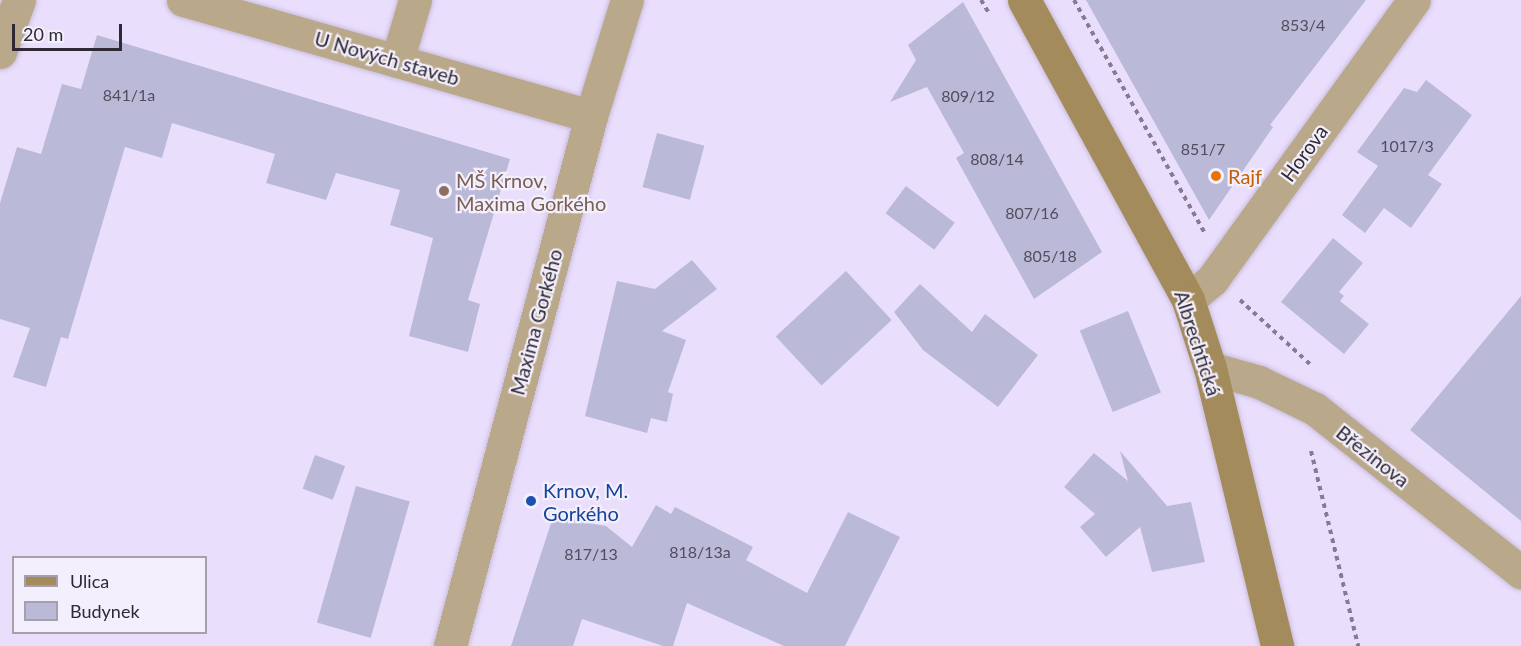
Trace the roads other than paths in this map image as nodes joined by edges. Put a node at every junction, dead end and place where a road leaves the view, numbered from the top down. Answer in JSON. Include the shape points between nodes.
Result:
{"nodes":[{"id":1,"x":19,"y":0,"type":"edge"},
{"id":2,"x":183,"y":0,"type":"edge"},
{"id":3,"x":415,"y":0,"type":"edge"},
{"id":4,"x":627,"y":0,"type":"edge"},
{"id":5,"x":1024,"y":0,"type":"edge"},
{"id":6,"x":1414,"y":0,"type":"edge"},
{"id":7,"x":0,"y":52,"type":"edge"},
{"id":8,"x":397,"y":61,"type":"junction"},
{"id":9,"x":591,"y":116,"type":"junction"},
{"id":10,"x":1188,"y":300,"type":"junction"},
{"id":11,"x":1210,"y":368,"type":"junction"},
{"id":12,"x":1521,"y":572,"type":"edge"},
{"id":13,"x":450,"y":646,"type":"edge"},
{"id":14,"x":1277,"y":646,"type":"edge"}],
"edges":[{"from":1,"to":7,"type":"street"},
{"from":2,"to":8,"type":"street","name":"U Nových staveb"},
{"from":3,"to":8,"type":"street"},
{"from":4,"to":9,"type":"street","name":"Maxima Gorkého"},
{"from":5,"to":10,"type":"main road","name":"Albrechtická"},
{"from":6,"to":10,"type":"street","name":"Horova","via":[[1222,266]]},
{"from":8,"to":9,"type":"street","name":"U Nových staveb"},
{"from":9,"to":13,"type":"street","name":"Maxima Gorkého"},
{"from":10,"to":11,"type":"main road","name":"Albrechtická"},
{"from":11,"to":12,"type":"street","name":"Březinova","via":[[1259,382],[1315,409]]},
{"from":11,"to":14,"type":"main road","name":"Albrechtická"}]}
